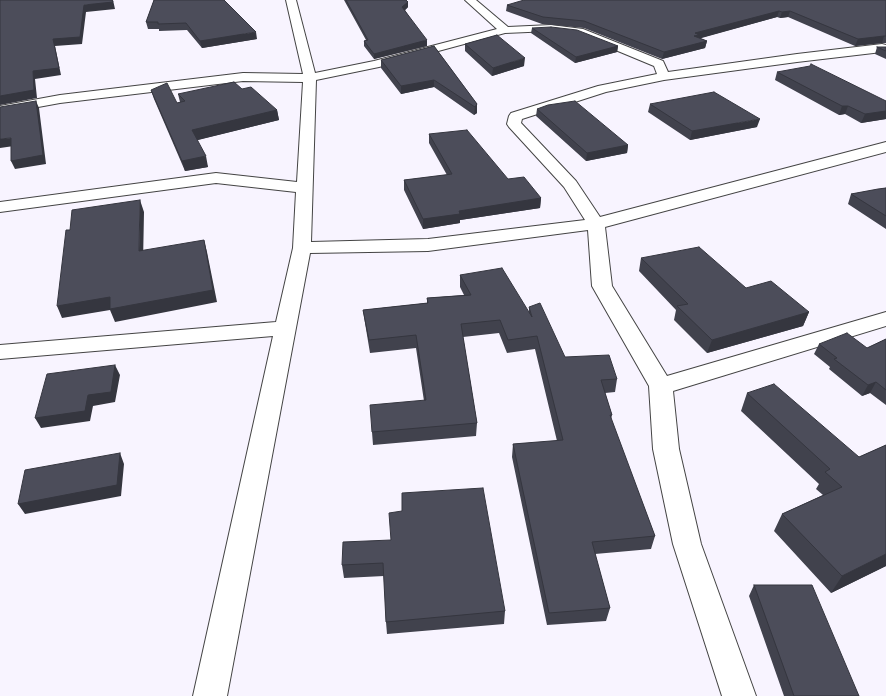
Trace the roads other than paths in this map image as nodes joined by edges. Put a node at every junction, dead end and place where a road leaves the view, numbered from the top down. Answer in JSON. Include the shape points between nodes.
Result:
{"nodes":[{"id":1,"x":292,"y":0,"type":"edge"},
{"id":2,"x":470,"y":0,"type":"edge"},
{"id":3,"x":505,"y":30,"type":"junction"},
{"id":4,"x":886,"y":49,"type":"edge"},
{"id":5,"x":664,"y":76,"type":"junction"},
{"id":6,"x":310,"y":78,"type":"junction"},
{"id":7,"x":0,"y":110,"type":"edge"},
{"id":8,"x":886,"y":147,"type":"edge"},
{"id":9,"x":304,"y":188,"type":"junction"},
{"id":10,"x":0,"y":207,"type":"edge"},
{"id":11,"x":596,"y":224,"type":"junction"},
{"id":12,"x":302,"y":248,"type":"junction"},
{"id":13,"x":886,"y":319,"type":"edge"},
{"id":14,"x":286,"y":328,"type":"junction"},
{"id":15,"x":0,"y":352,"type":"edge"},
{"id":16,"x":661,"y":386,"type":"junction"},
{"id":17,"x":210,"y":696,"type":"edge"},
{"id":18,"x":739,"y":696,"type":"edge"}],
"edges":[{"from":1,"to":6,"type":"street"},
{"from":2,"to":3,"type":"street"},
{"from":3,"to":5,"type":"street","via":[[551,28],[579,31],[659,64]]},
{"from":3,"to":6,"type":"street"},
{"from":4,"to":5,"type":"street"},
{"from":5,"to":11,"type":"street","via":[[603,89],[516,116],[514,124],[570,184]]},
{"from":6,"to":7,"type":"street","via":[[243,78],[60,99]]},
{"from":6,"to":9,"type":"street"},
{"from":8,"to":11,"type":"street"},
{"from":9,"to":10,"type":"street","via":[[216,178]]},
{"from":9,"to":12,"type":"street"},
{"from":11,"to":12,"type":"street","via":[[428,245]]},
{"from":11,"to":16,"type":"street","via":[[602,286]]},
{"from":12,"to":14,"type":"street"},
{"from":13,"to":16,"type":"street"},
{"from":14,"to":15,"type":"street"},
{"from":14,"to":17,"type":"street"},
{"from":16,"to":18,"type":"street","via":[[666,449],[687,544]]}]}
